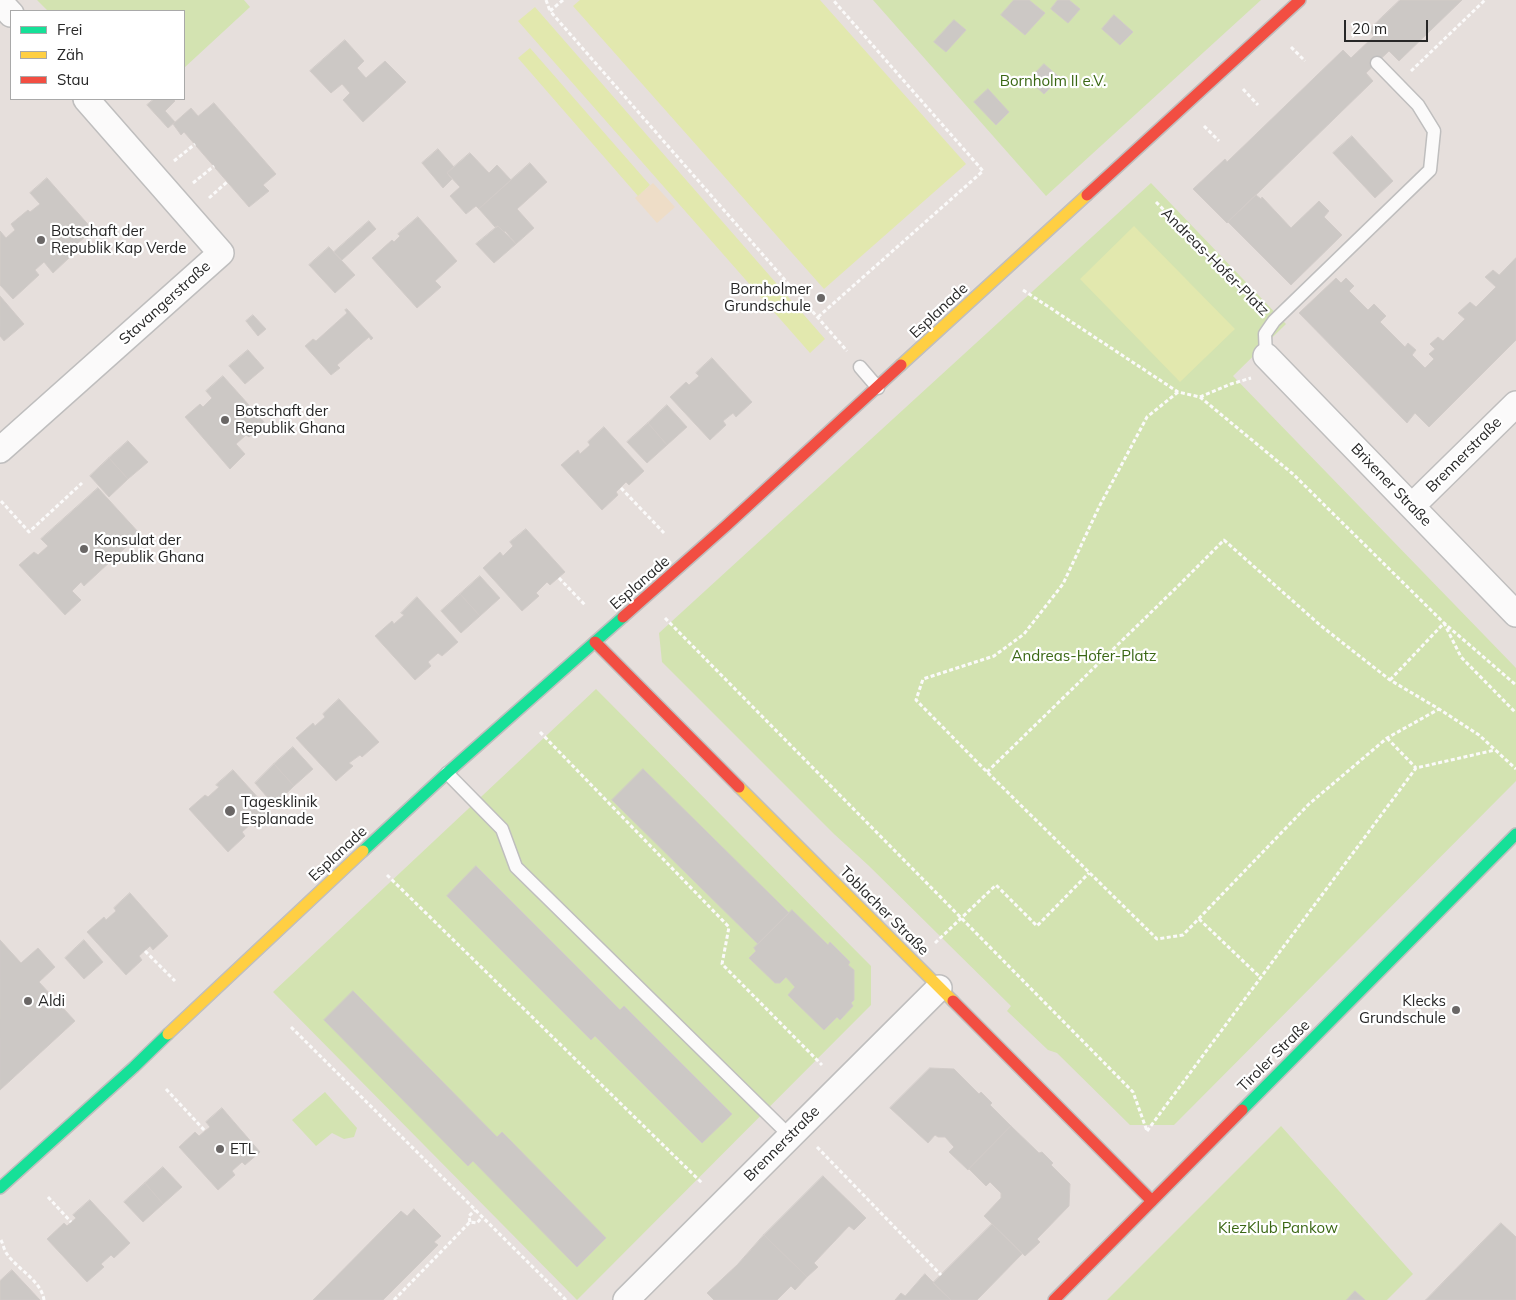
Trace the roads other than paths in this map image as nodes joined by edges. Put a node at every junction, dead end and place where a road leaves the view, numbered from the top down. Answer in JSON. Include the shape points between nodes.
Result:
{"nodes":[{"id":1,"x":1300,"y":0,"type":"edge"},
{"id":2,"x":0,"y":2,"type":"edge"},
{"id":3,"x":10,"y":13,"type":"edge"},
{"id":4,"x":1377,"y":63,"type":"dead end"},
{"id":5,"x":87,"y":100,"type":"edge"},
{"id":6,"x":1272,"y":363,"type":"joint"},
{"id":7,"x":860,"y":367,"type":"road end"},
{"id":8,"x":878,"y":388,"type":"junction"},
{"id":9,"x":1516,"y":404,"type":"edge"},
{"id":10,"x":0,"y":450,"type":"edge"},
{"id":11,"x":1412,"y":506,"type":"junction"},
{"id":12,"x":1516,"y":614,"type":"edge"},
{"id":13,"x":595,"y":642,"type":"junction"},
{"id":14,"x":447,"y":773,"type":"junction"},
{"id":15,"x":1516,"y":834,"type":"edge"},
{"id":16,"x":939,"y":988,"type":"junction"},
{"id":17,"x":790,"y":1136,"type":"junction"},
{"id":18,"x":0,"y":1188,"type":"edge"},
{"id":19,"x":1152,"y":1201,"type":"junction"},
{"id":20,"x":626,"y":1300,"type":"edge"},
{"id":21,"x":1054,"y":1300,"type":"edge"}],
"edges":[{"from":1,"to":8,"type":"street","name":"Esplanade"},
{"from":2,"to":3,"type":"street"},
{"from":4,"to":6,"type":"lane","via":[[1418,105],[1434,131],[1430,170],[1274,321],[1265,334]]},
{"from":5,"to":10,"type":"street","name":"Stavangerstraße","via":[[221,253]]},
{"from":6,"to":11,"type":"street","name":"Brixener Straße"},
{"from":7,"to":8,"type":"lane"},
{"from":8,"to":13,"type":"street","name":"Esplanade"},
{"from":9,"to":11,"type":"street","name":"Brennerstraße"},
{"from":11,"to":12,"type":"street","name":"Brixener Straße"},
{"from":13,"to":14,"type":"street","name":"Esplanade"},
{"from":13,"to":16,"type":"street","name":"Toblacher Straße"},
{"from":14,"to":17,"type":"lane","via":[[502,829],[516,867]]},
{"from":14,"to":18,"type":"street","name":"Esplanade"},
{"from":15,"to":19,"type":"street","name":"Tiroler Straße"},
{"from":16,"to":17,"type":"street","name":"Brennerstraße"},
{"from":16,"to":19,"type":"street","name":"Toblacher Straße"},
{"from":17,"to":20,"type":"street","name":"Brennerstraße"},
{"from":19,"to":21,"type":"street","name":"Tiroler Straße"}]}
